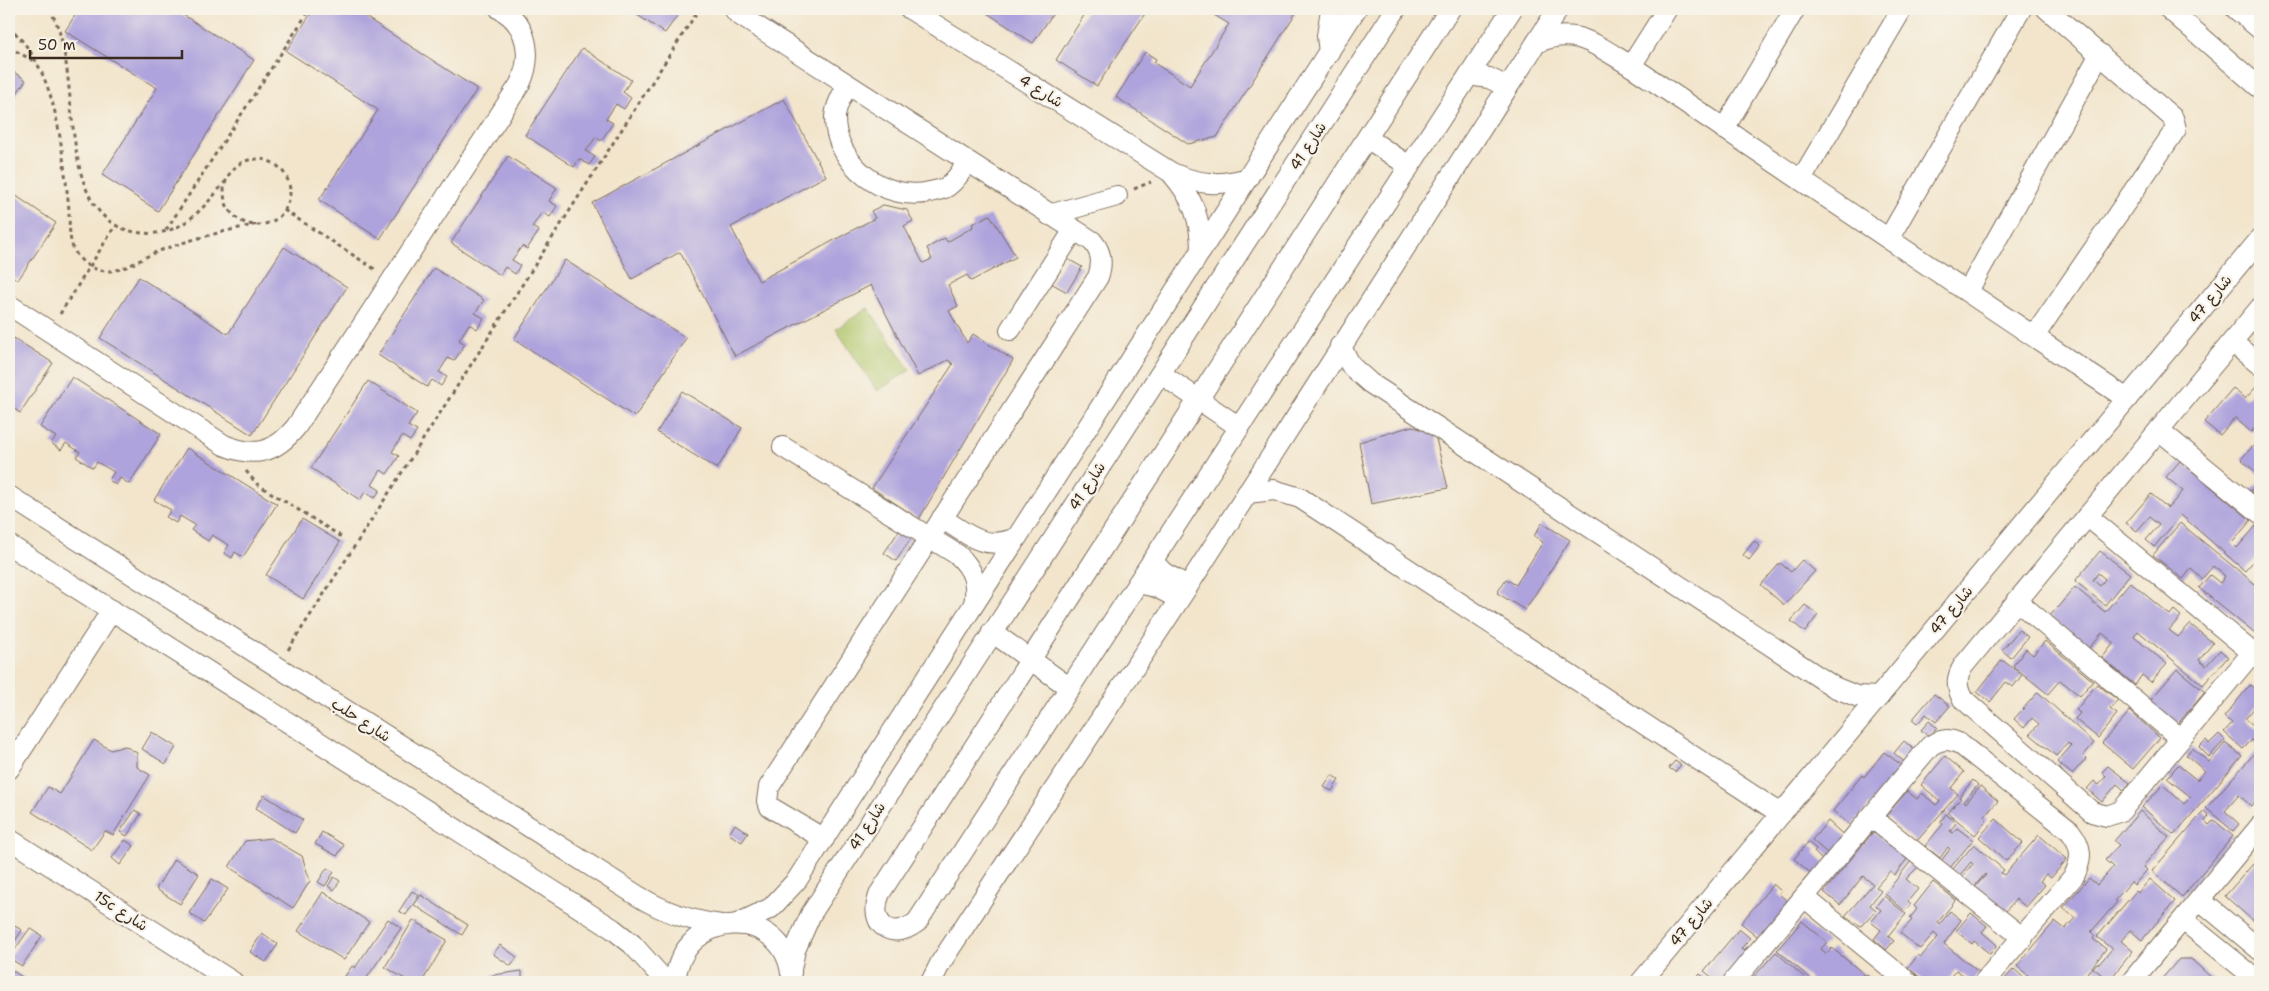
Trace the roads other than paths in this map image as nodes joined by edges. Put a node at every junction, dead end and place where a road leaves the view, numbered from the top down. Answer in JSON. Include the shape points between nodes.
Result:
{"nodes":[{"id":1,"x":500,"y":9,"type":"edge"},
{"id":2,"x":734,"y":9,"type":"edge"},
{"id":3,"x":910,"y":9,"type":"edge"},
{"id":4,"x":1331,"y":9,"type":"edge"},
{"id":5,"x":1356,"y":9,"type":"edge"},
{"id":6,"x":1396,"y":9,"type":"edge"},
{"id":7,"x":1450,"y":9,"type":"edge"},
{"id":8,"x":1512,"y":9,"type":"edge"},
{"id":9,"x":1558,"y":9,"type":"edge"},
{"id":10,"x":1668,"y":9,"type":"edge"},
{"id":11,"x":1795,"y":9,"type":"edge"},
{"id":12,"x":1902,"y":9,"type":"edge"},
{"id":13,"x":2021,"y":9,"type":"edge"},
{"id":14,"x":2047,"y":9,"type":"edge"},
{"id":15,"x":2169,"y":9,"type":"edge"},
{"id":16,"x":2236,"y":9,"type":"edge"},
{"id":17,"x":2260,"y":29,"type":"edge"},
{"id":18,"x":1536,"y":43,"type":"junction"},
{"id":19,"x":1328,"y":52,"type":"junction"},
{"id":20,"x":1483,"y":52,"type":"junction"},
{"id":21,"x":2100,"y":54,"type":"junction"},
{"id":22,"x":1630,"y":66,"type":"junction"},
{"id":23,"x":1469,"y":75,"type":"junction"},
{"id":24,"x":1510,"y":82,"type":"junction"},
{"id":25,"x":848,"y":85,"type":"junction"},
{"id":26,"x":2260,"y":88,"type":"edge"},
{"id":27,"x":1724,"y":128,"type":"junction"},
{"id":28,"x":1367,"y":138,"type":"junction"},
{"id":29,"x":967,"y":162,"type":"junction"},
{"id":30,"x":1409,"y":166,"type":"junction"},
{"id":31,"x":1172,"y":173,"type":"junction"},
{"id":32,"x":1248,"y":178,"type":"junction"},
{"id":33,"x":1801,"y":180,"type":"junction"},
{"id":34,"x":1117,"y":196,"type":"road end"},
{"id":35,"x":1049,"y":215,"type":"junction"},
{"id":36,"x":1074,"y":230,"type":"junction"},
{"id":37,"x":1889,"y":238,"type":"junction"},
{"id":38,"x":2260,"y":238,"type":"edge"},
{"id":39,"x":1201,"y":251,"type":"junction"},
{"id":40,"x":1968,"y":291,"type":"junction"},
{"id":41,"x":9,"y":305,"type":"edge"},
{"id":42,"x":2260,"y":308,"type":"edge"},
{"id":43,"x":1010,"y":330,"type":"dead end"},
{"id":44,"x":2035,"y":336,"type":"junction"},
{"id":45,"x":2232,"y":342,"type":"junction"},
{"id":46,"x":1340,"y":346,"type":"junction"},
{"id":47,"x":2260,"y":365,"type":"edge"},
{"id":48,"x":1160,"y":374,"type":"junction"},
{"id":49,"x":1198,"y":399,"type":"junction"},
{"id":50,"x":2127,"y":399,"type":"junction"},
{"id":51,"x":1240,"y":427,"type":"junction"},
{"id":52,"x":2159,"y":430,"type":"junction"},
{"id":53,"x":783,"y":447,"type":"dead end"},
{"id":54,"x":1247,"y":493,"type":"junction"},
{"id":55,"x":9,"y":496,"type":"edge"},
{"id":56,"x":2260,"y":513,"type":"edge"},
{"id":57,"x":2087,"y":516,"type":"junction"},
{"id":58,"x":942,"y":518,"type":"junction"},
{"id":59,"x":930,"y":537,"type":"junction"},
{"id":60,"x":1016,"y":538,"type":"junction"},
{"id":61,"x":9,"y":545,"type":"edge"},
{"id":62,"x":1152,"y":561,"type":"junction"},
{"id":63,"x":1138,"y":584,"type":"junction"},
{"id":64,"x":1183,"y":593,"type":"junction"},
{"id":65,"x":2017,"y":601,"type":"junction"},
{"id":66,"x":974,"y":604,"type":"junction"},
{"id":67,"x":112,"y":610,"type":"junction"},
{"id":68,"x":992,"y":632,"type":"junction"},
{"id":69,"x":2256,"y":656,"type":"edge"},
{"id":70,"x":1030,"y":660,"type":"junction"},
{"id":71,"x":1070,"y":688,"type":"junction"},
{"id":72,"x":1879,"y":697,"type":"junction"},
{"id":73,"x":2181,"y":739,"type":"junction"},
{"id":74,"x":9,"y":769,"type":"edge"},
{"id":75,"x":1781,"y":814,"type":"junction"},
{"id":76,"x":1871,"y":817,"type":"junction"},
{"id":77,"x":2260,"y":826,"type":"edge"},
{"id":78,"x":9,"y":839,"type":"edge"},
{"id":79,"x":824,"y":839,"type":"junction"},
{"id":80,"x":1804,"y":897,"type":"junction"},
{"id":81,"x":2200,"y":900,"type":"junction"},
{"id":82,"x":2182,"y":920,"type":"junction"},
{"id":83,"x":729,"y":924,"type":"junction"},
{"id":84,"x":2022,"y":938,"type":"junction"},
{"id":85,"x":2260,"y":950,"type":"edge"},
{"id":86,"x":793,"y":978,"type":"edge"},
{"id":87,"x":234,"y":982,"type":"edge"},
{"id":88,"x":666,"y":982,"type":"edge"},
{"id":89,"x":675,"y":982,"type":"edge"},
{"id":90,"x":930,"y":982,"type":"edge"},
{"id":91,"x":1641,"y":982,"type":"edge"},
{"id":92,"x":1735,"y":982,"type":"edge"},
{"id":93,"x":1908,"y":982,"type":"edge"},
{"id":94,"x":1984,"y":982,"type":"edge"},
{"id":95,"x":2131,"y":982,"type":"edge"},
{"id":96,"x":2260,"y":982,"type":"edge"}],
"edges":[{"from":1,"to":41,"type":"street","via":[[513,19],[525,39],[528,62],[520,84],[286,440],[256,453],[240,452],[224,445]]},
{"from":2,"to":25,"type":"street"},
{"from":3,"to":31,"type":"street","name":"شارع 4"},
{"from":4,"to":19,"type":"street","via":[[1327,28]]},
{"from":5,"to":19,"type":"street","name":"شارع 41"},
{"from":6,"to":48,"type":"street","name":"شارع 41"},
{"from":7,"to":28,"type":"street"},
{"from":8,"to":20,"type":"street"},
{"from":9,"to":18,"type":"street"},
{"from":10,"to":22,"type":"street"},
{"from":11,"to":27,"type":"street"},
{"from":12,"to":33,"type":"street"},
{"from":13,"to":37,"type":"street"},
{"from":14,"to":21,"type":"street"},
{"from":15,"to":26,"type":"street"},
{"from":16,"to":17,"type":"street"},
{"from":18,"to":22,"type":"street","via":[[1558,36],[1581,38]]},
{"from":18,"to":24,"type":"street"},
{"from":19,"to":32,"type":"street","name":"شارع 41"},
{"from":20,"to":23,"type":"street"},
{"from":20,"to":24,"type":"street"},
{"from":21,"to":40,"type":"street"},
{"from":21,"to":44,"type":"street","via":[[2173,118],[2176,129]]},
{"from":22,"to":27,"type":"street"},
{"from":23,"to":24,"type":"street"},
{"from":23,"to":30,"type":"street"},
{"from":24,"to":46,"type":"street"},
{"from":25,"to":29,"type":"street"},
{"from":25,"to":29,"type":"street","via":[[835,118],[840,143],[853,165],[873,182],[896,192],[922,194],[947,187]]},
{"from":27,"to":33,"type":"street"},
{"from":28,"to":30,"type":"street"},
{"from":28,"to":49,"type":"street"},
{"from":29,"to":35,"type":"street"},
{"from":30,"to":51,"type":"street"},
{"from":31,"to":32,"type":"street","name":"شارع 4","via":[[1209,185]]},
{"from":31,"to":39,"type":"street","name":"شارع 4","via":[[1186,190],[1195,209],[1201,230]]},
{"from":32,"to":39,"type":"street","name":"شارع 41"},
{"from":33,"to":37,"type":"street"},
{"from":34,"to":35,"type":"street"},
{"from":35,"to":36,"type":"street"},
{"from":36,"to":43,"type":"street"},
{"from":36,"to":58,"type":"street","via":[[1098,248],[1102,267],[1098,277]]},
{"from":37,"to":40,"type":"street"},
{"from":38,"to":50,"type":"street","name":"شارع 47"},
{"from":39,"to":60,"type":"street","name":"شارع 41"},
{"from":40,"to":44,"type":"street"},
{"from":42,"to":45,"type":"street"},
{"from":44,"to":50,"type":"street"},
{"from":45,"to":47,"type":"street"},
{"from":45,"to":52,"type":"street"},
{"from":46,"to":54,"type":"street"},
{"from":46,"to":72,"type":"street","via":[[1352,367],[1370,383],[1834,688],[1856,696]]},
{"from":48,"to":49,"type":"street"},
{"from":48,"to":68,"type":"street","name":"شارع 41"},
{"from":49,"to":51,"type":"street"},
{"from":49,"to":70,"type":"street"},
{"from":50,"to":72,"type":"street","name":"شارع 47"},
{"from":51,"to":62,"type":"street"},
{"from":52,"to":56,"type":"street"},
{"from":52,"to":57,"type":"street"},
{"from":53,"to":59,"type":"street"},
{"from":54,"to":64,"type":"street"},
{"from":54,"to":75,"type":"street","via":[[1274,490],[1300,498]]},
{"from":55,"to":83,"type":"street","name":"شارع حلب","via":[[653,906],[686,919]]},
{"from":57,"to":65,"type":"street"},
{"from":57,"to":69,"type":"street"},
{"from":58,"to":59,"type":"street"},
{"from":58,"to":60,"type":"street","via":[[985,542],[1001,543]]},
{"from":59,"to":66,"type":"street","via":[[966,562],[975,582]]},
{"from":59,"to":79,"type":"street","via":[[766,794],[770,807]]},
{"from":60,"to":66,"type":"street","name":"شارع 41"},
{"from":61,"to":67,"type":"street"},
{"from":62,"to":63,"type":"street"},
{"from":62,"to":64,"type":"street"},
{"from":63,"to":64,"type":"street"},
{"from":63,"to":71,"type":"street"},
{"from":64,"to":90,"type":"street"},
{"from":65,"to":73,"type":"street"},
{"from":65,"to":73,"type":"street","via":[[1959,672],[1958,690],[1962,698],[2092,812],[2107,816],[2121,811]]},
{"from":66,"to":79,"type":"street","name":"شارع 41"},
{"from":67,"to":74,"type":"street"},
{"from":67,"to":88,"type":"street","via":[[613,929],[632,944]]},
{"from":68,"to":70,"type":"street"},
{"from":68,"to":86,"type":"street","name":"شارع 41","via":[[811,914],[795,950]]},
{"from":69,"to":73,"type":"street"},
{"from":70,"to":71,"type":"street"},
{"from":70,"to":71,"type":"street","via":[[880,893],[875,905],[876,917],[884,927],[895,932],[908,930],[917,922]]},
{"from":72,"to":75,"type":"street","name":"شارع 47"},
{"from":75,"to":91,"type":"street","name":"شارع 47"},
{"from":76,"to":80,"type":"street"},
{"from":76,"to":84,"type":"street"},
{"from":76,"to":84,"type":"street","via":[[1930,746],[1945,739],[1960,744],[2063,825],[2078,841],[2080,864],[2074,876]]},
{"from":77,"to":81,"type":"street"},
{"from":78,"to":87,"type":"street","name":"15c شارع"},
{"from":79,"to":83,"type":"street","name":"شارع 41","via":[[785,895],[771,908]]},
{"from":80,"to":92,"type":"street"},
{"from":80,"to":93,"type":"street"},
{"from":81,"to":82,"type":"street"},
{"from":81,"to":85,"type":"street"},
{"from":82,"to":95,"type":"street"},
{"from":82,"to":96,"type":"street"},
{"from":83,"to":86,"type":"street","name":"شارع حلب","via":[[752,927],[766,933],[786,955]]},
{"from":83,"to":89,"type":"street","name":"شارع 41","via":[[706,931],[693,940],[676,968]]},
{"from":84,"to":94,"type":"street"}]}
